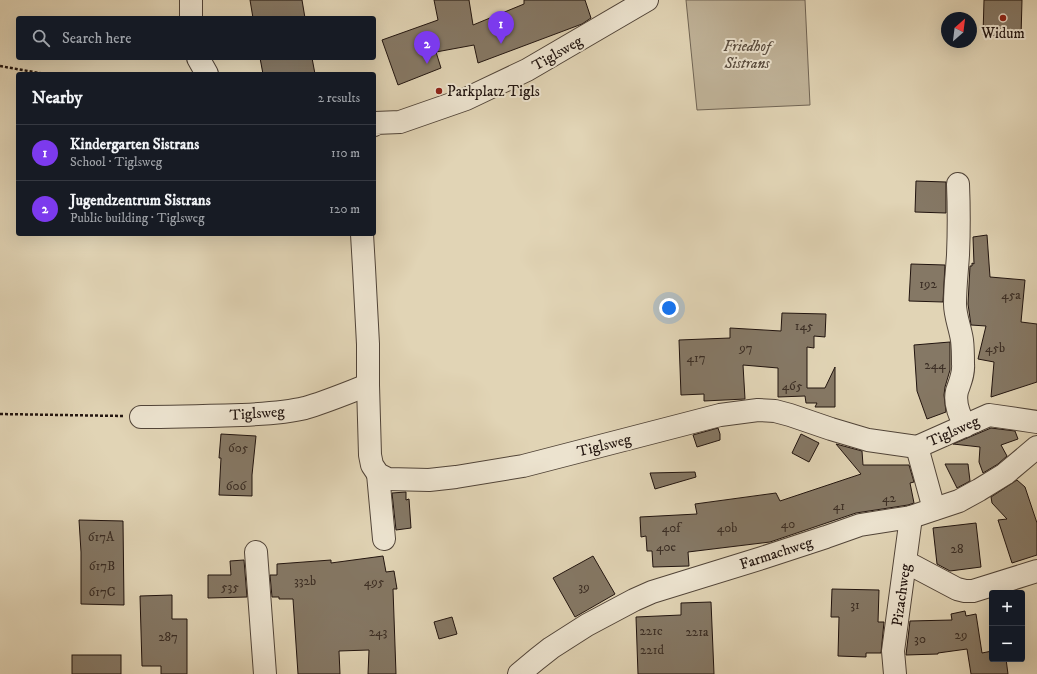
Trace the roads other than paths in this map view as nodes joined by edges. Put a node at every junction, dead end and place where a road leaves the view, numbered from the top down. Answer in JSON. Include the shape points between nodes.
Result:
{"nodes":[{"id":1,"x":191,"y":0,"type":"edge"},
{"id":2,"x":647,"y":0,"type":"edge"},
{"id":3,"x":191,"y":16,"type":"edge"},
{"id":4,"x":199,"y":60,"type":"edge"},
{"id":5,"x":206,"y":72,"type":"edge"},
{"id":6,"x":376,"y":124,"type":"edge"},
{"id":7,"x":958,"y":184,"type":"dead end"},
{"id":8,"x":362,"y":236,"type":"edge"},
{"id":9,"x":368,"y":385,"type":"junction"},
{"id":10,"x":141,"y":417,"type":"road end"},
{"id":11,"x":1037,"y":422,"type":"edge"},
{"id":12,"x":965,"y":426,"type":"junction"},
{"id":13,"x":917,"y":447,"type":"junction"},
{"id":14,"x":1037,"y":447,"type":"edge"},
{"id":15,"x":378,"y":474,"type":"junction"},
{"id":16,"x":934,"y":509,"type":"junction"},
{"id":17,"x":911,"y":517,"type":"junction"},
{"id":18,"x":384,"y":539,"type":"dead end"},
{"id":19,"x":256,"y":552,"type":"dead end"},
{"id":20,"x":906,"y":562,"type":"junction"},
{"id":21,"x":1037,"y":571,"type":"edge"},
{"id":22,"x":265,"y":674,"type":"edge"},
{"id":23,"x":519,"y":674,"type":"edge"},
{"id":24,"x":896,"y":674,"type":"edge"}],
"edges":[{"from":1,"to":3,"type":"street"},
{"from":2,"to":6,"type":"street","name":"Tiglsweg","via":[[527,70],[466,100],[400,122]]},
{"from":4,"to":5,"type":"street"},
{"from":7,"to":12,"type":"street","via":[[959,226],[955,304],[962,340],[963,365],[957,400],[959,415]]},
{"from":8,"to":9,"type":"street"},
{"from":9,"to":10,"type":"street","name":"Tiglsweg","via":[[309,406],[284,411]]},
{"from":9,"to":15,"type":"street","via":[[370,455],[372,466]]},
{"from":11,"to":12,"type":"street","name":"Tiglsweg","via":[[989,415]]},
{"from":12,"to":13,"type":"street","name":"Tiglsweg"},
{"from":13,"to":15,"type":"street","name":"Tiglsweg","via":[[868,440],[790,415],[758,410],[720,415],[523,466],[429,480],[388,479]]},
{"from":13,"to":16,"type":"street","name":"Tiglsweg"},
{"from":14,"to":16,"type":"street","name":"Farmachweg","via":[[1005,474],[979,490],[959,501]]},
{"from":15,"to":18,"type":"street"},
{"from":16,"to":17,"type":"street","name":"Farmachweg"},
{"from":17,"to":20,"type":"street","name":"Pizachweg"},
{"from":17,"to":23,"type":"street","name":"Farmachweg","via":[[860,525],[652,592],[581,629],[551,648]]},
{"from":19,"to":22,"type":"street"},
{"from":20,"to":21,"type":"street","via":[[964,591],[973,591]]},
{"from":20,"to":24,"type":"street","name":"Pizachweg","via":[[893,651]]}]}
